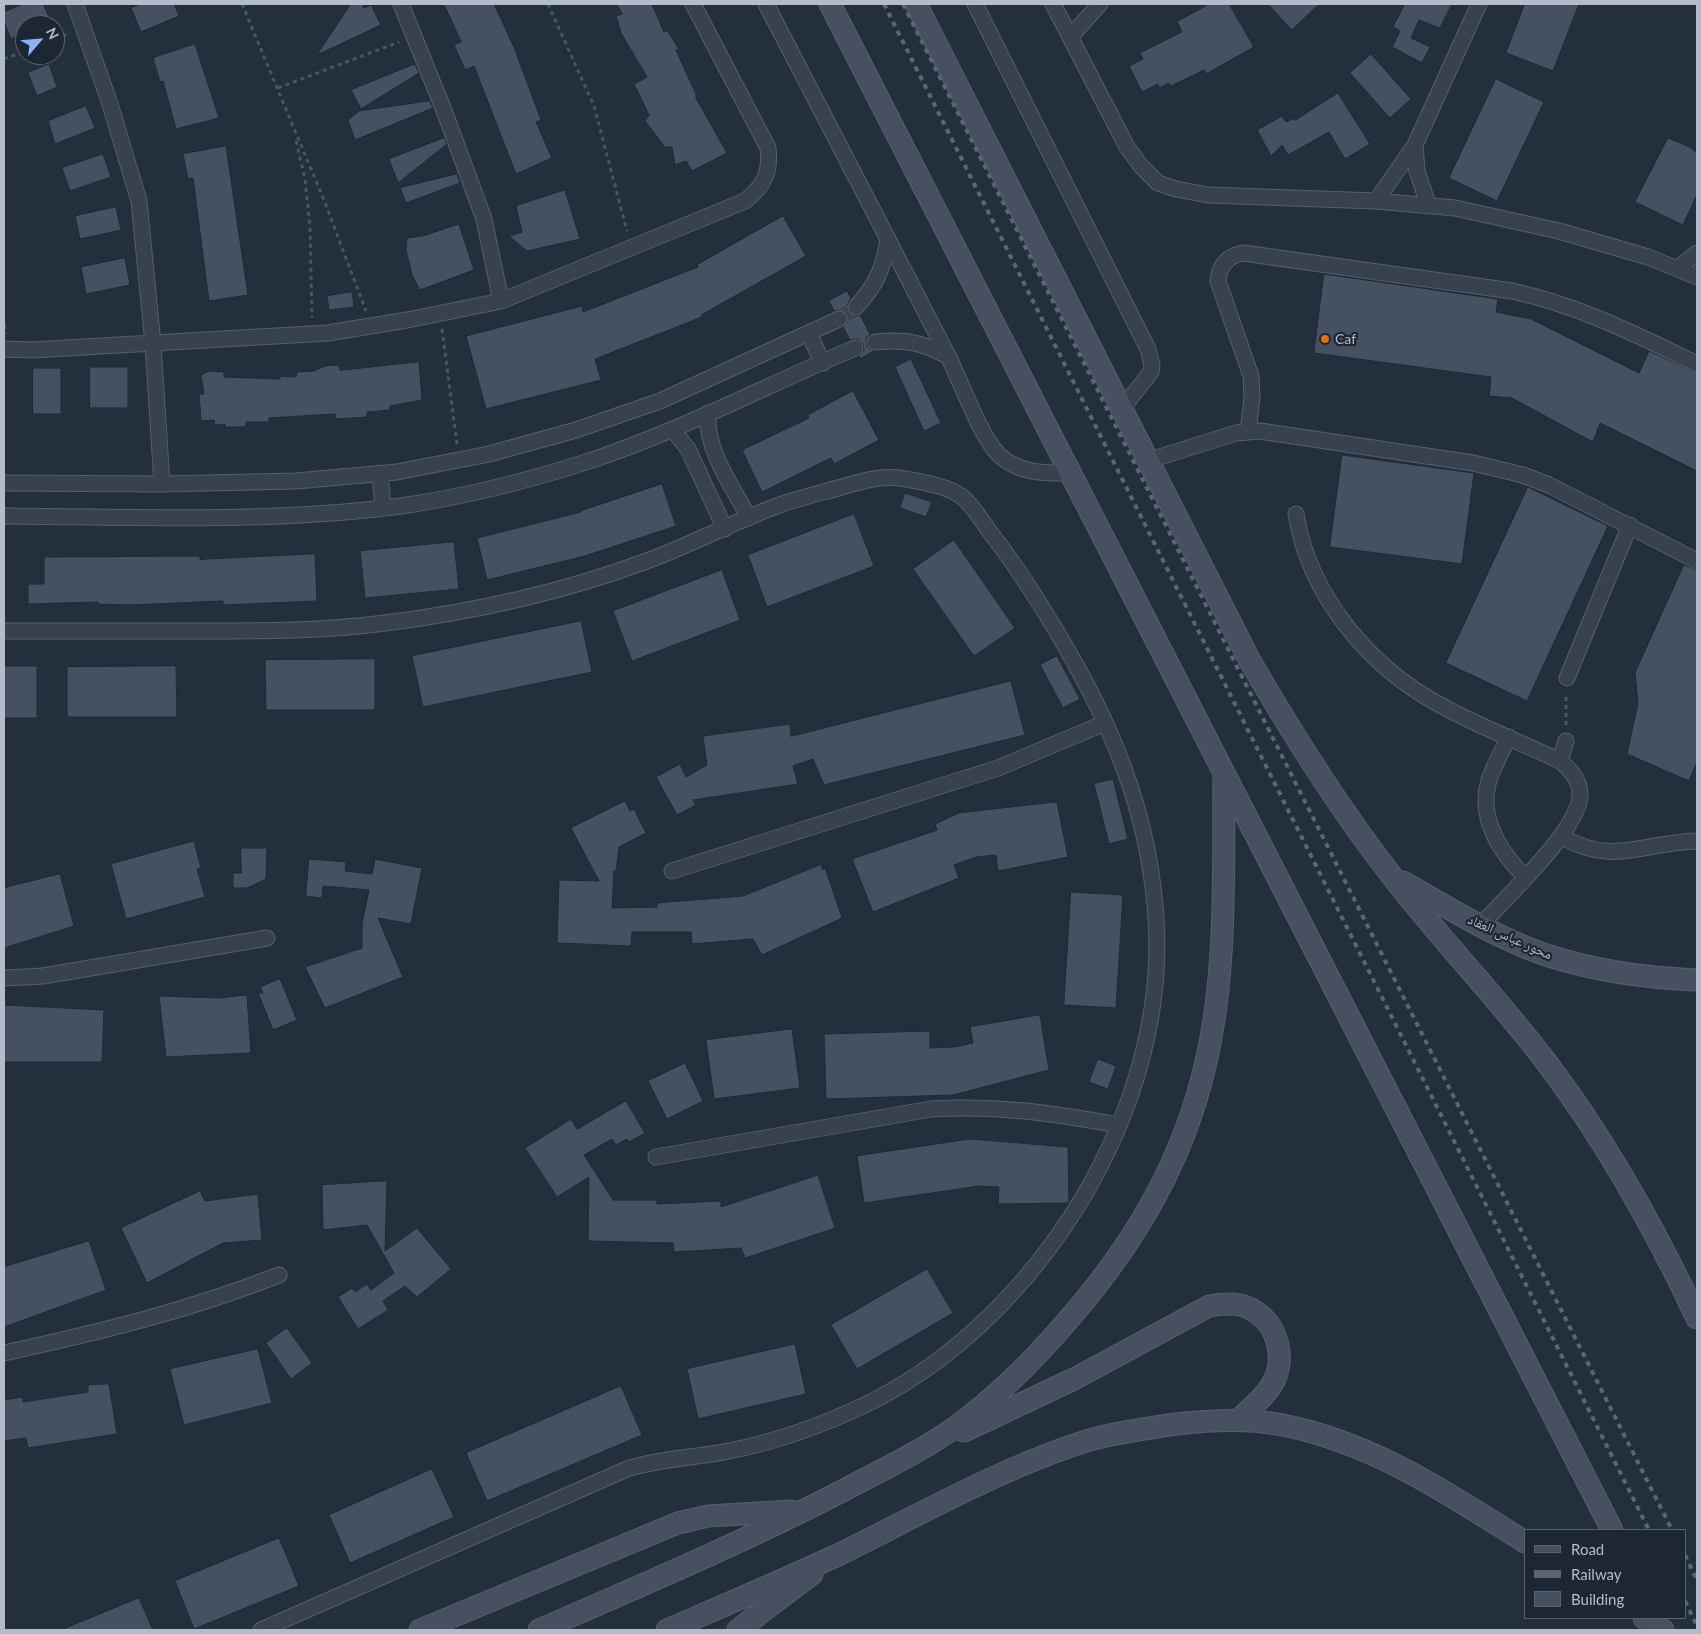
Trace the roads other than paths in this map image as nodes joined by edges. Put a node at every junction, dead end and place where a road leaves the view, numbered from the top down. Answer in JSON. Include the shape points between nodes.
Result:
{"nodes":[{"id":1,"x":75,"y":4,"type":"edge"},
{"id":2,"x":401,"y":4,"type":"edge"},
{"id":3,"x":693,"y":4,"type":"edge"},
{"id":4,"x":766,"y":4,"type":"edge"},
{"id":5,"x":830,"y":4,"type":"edge"},
{"id":6,"x":916,"y":4,"type":"edge"},
{"id":7,"x":975,"y":4,"type":"edge"},
{"id":8,"x":1053,"y":4,"type":"edge"},
{"id":9,"x":1100,"y":4,"type":"edge"},
{"id":10,"x":1480,"y":4,"type":"edge"},
{"id":11,"x":1070,"y":38,"type":"junction"},
{"id":12,"x":1415,"y":145,"type":"junction"},
{"id":13,"x":1376,"y":201,"type":"junction"},
{"id":14,"x":1428,"y":204,"type":"junction"},
{"id":15,"x":888,"y":240,"type":"junction"},
{"id":16,"x":1697,"y":254,"type":"edge"},
{"id":17,"x":1678,"y":268,"type":"junction"},
{"id":18,"x":1697,"y":277,"type":"edge"},
{"id":19,"x":501,"y":301,"type":"junction"},
{"id":20,"x":856,"y":307,"type":"tunnel mouth"},
{"id":21,"x":839,"y":319,"type":"tunnel mouth"},
{"id":22,"x":809,"y":334,"type":"junction"},
{"id":23,"x":874,"y":342,"type":"dead end"},
{"id":24,"x":154,"y":344,"type":"junction"},
{"id":25,"x":855,"y":348,"type":"dead end"},
{"id":26,"x":4,"y":349,"type":"edge"},
{"id":27,"x":949,"y":358,"type":"junction"},
{"id":28,"x":823,"y":362,"type":"junction"},
{"id":29,"x":1697,"y":364,"type":"edge"},
{"id":30,"x":1121,"y":410,"type":"junction"},
{"id":31,"x":708,"y":413,"type":"junction"},
{"id":32,"x":672,"y":429,"type":"junction"},
{"id":33,"x":1248,"y":432,"type":"junction"},
{"id":34,"x":1147,"y":461,"type":"junction"},
{"id":35,"x":1070,"y":473,"type":"junction"},
{"id":36,"x":380,"y":474,"type":"junction"},
{"id":37,"x":4,"y":483,"type":"edge"},
{"id":38,"x":162,"y":484,"type":"junction"},
{"id":39,"x":383,"y":507,"type":"junction"},
{"id":40,"x":1296,"y":514,"type":"dead end"},
{"id":41,"x":4,"y":516,"type":"edge"},
{"id":42,"x":749,"y":518,"type":"junction"},
{"id":43,"x":1630,"y":525,"type":"junction"},
{"id":44,"x":726,"y":528,"type":"junction"},
{"id":45,"x":1697,"y":561,"type":"edge"},
{"id":46,"x":4,"y":631,"type":"edge"},
{"id":47,"x":1567,"y":678,"type":"road end"},
{"id":48,"x":1105,"y":723,"type":"junction"},
{"id":49,"x":1509,"y":737,"type":"junction"},
{"id":50,"x":1566,"y":741,"type":"road end"},
{"id":51,"x":1560,"y":761,"type":"junction"},
{"id":52,"x":1224,"y":773,"type":"junction"},
{"id":53,"x":1561,"y":836,"type":"junction"},
{"id":54,"x":1697,"y":841,"type":"edge"},
{"id":55,"x":672,"y":870,"type":"dead end"},
{"id":56,"x":1391,"y":876,"type":"junction"},
{"id":57,"x":1525,"y":877,"type":"junction"},
{"id":58,"x":1481,"y":925,"type":"junction"},
{"id":59,"x":267,"y":938,"type":"dead end"},
{"id":60,"x":4,"y":978,"type":"edge"},
{"id":61,"x":1697,"y":980,"type":"edge"},
{"id":62,"x":1118,"y":1126,"type":"junction"},
{"id":63,"x":656,"y":1158,"type":"dead end"},
{"id":64,"x":279,"y":1276,"type":"dead end"},
{"id":65,"x":1697,"y":1318,"type":"edge"},
{"id":66,"x":4,"y":1353,"type":"edge"},
{"id":67,"x":1239,"y":1420,"type":"junction"},
{"id":68,"x":924,"y":1448,"type":"junction"},
{"id":69,"x":804,"y":1510,"type":"junction"},
{"id":70,"x":1611,"y":1529,"type":"edge"},
{"id":71,"x":1524,"y":1541,"type":"edge"},
{"id":72,"x":830,"y":1558,"type":"junction"},
{"id":73,"x":1646,"y":1619,"type":"edge"},
{"id":74,"x":1661,"y":1626,"type":"edge"},
{"id":75,"x":261,"y":1630,"type":"edge"},
{"id":76,"x":420,"y":1630,"type":"edge"},
{"id":77,"x":539,"y":1630,"type":"edge"},
{"id":78,"x":667,"y":1630,"type":"edge"},
{"id":79,"x":738,"y":1630,"type":"edge"}],
"edges":[{"from":1,"to":24,"type":"street","via":[[139,201]]},
{"from":2,"to":19,"type":"street","via":[[484,220]]},
{"from":3,"to":19,"type":"street","via":[[768,148],[770,163],[766,178],[745,201]]},
{"from":4,"to":15,"type":"street"},
{"from":5,"to":35,"type":"main road"},
{"from":6,"to":30,"type":"main road"},
{"from":7,"to":30,"type":"street","via":[[1148,349],[1151,372]]},
{"from":8,"to":11,"type":"street"},
{"from":9,"to":11,"type":"street"},
{"from":10,"to":12,"type":"street"},
{"from":11,"to":13,"type":"street","via":[[1127,147],[1158,183],[1176,190],[1208,195]]},
{"from":12,"to":13,"type":"street"},
{"from":12,"to":14,"type":"street","via":[[1418,171]]},
{"from":13,"to":14,"type":"street"},
{"from":14,"to":17,"type":"street","via":[[1559,230]]},
{"from":15,"to":20,"type":"street","via":[[884,266],[872,289]]},
{"from":15,"to":27,"type":"street"},
{"from":16,"to":17,"type":"street"},
{"from":17,"to":18,"type":"street"},
{"from":19,"to":24,"type":"street","via":[[313,334]]},
{"from":21,"to":22,"type":"street"},
{"from":22,"to":28,"type":"street"},
{"from":22,"to":36,"type":"street","via":[[660,401],[576,430],[459,460]]},
{"from":23,"to":27,"type":"street","via":[[900,339],[926,345]]},
{"from":24,"to":26,"type":"street"},
{"from":24,"to":38,"type":"street"},
{"from":25,"to":28,"type":"street"},
{"from":27,"to":35,"type":"street","via":[[988,440],[998,454],[1026,471]]},
{"from":28,"to":31,"type":"street"},
{"from":29,"to":33,"type":"street","via":[[1598,316],[1541,297],[1243,253],[1224,262],[1218,281],[1251,376]]},
{"from":30,"to":34,"type":"main road"},
{"from":31,"to":32,"type":"street"},
{"from":31,"to":42,"type":"street","via":[[710,440]]},
{"from":32,"to":39,"type":"street","via":[[586,462],[506,484],[402,506]]},
{"from":32,"to":44,"type":"street","via":[[688,450]]},
{"from":33,"to":34,"type":"street"},
{"from":33,"to":43,"type":"street","via":[[1496,467],[1550,485]]},
{"from":34,"to":56,"type":"main road","via":[[1278,709],[1335,799]]},
{"from":35,"to":52,"type":"main road"},
{"from":36,"to":38,"type":"street","via":[[296,481]]},
{"from":36,"to":39,"type":"street"},
{"from":37,"to":38,"type":"street"},
{"from":39,"to":41,"type":"street","via":[[279,515]]},
{"from":40,"to":49,"type":"street","via":[[1303,547],[1316,580],[1335,612],[1354,635],[1418,691]]},
{"from":42,"to":44,"type":"street"},
{"from":42,"to":48,"type":"street","via":[[784,503],[889,477],[955,493],[976,512],[1009,556],[1076,665]]},
{"from":43,"to":45,"type":"street"},
{"from":43,"to":47,"type":"street"},
{"from":44,"to":46,"type":"street","via":[[642,562],[557,590],[470,610],[381,624],[291,630]]},
{"from":48,"to":55,"type":"street","via":[[998,768]]},
{"from":48,"to":62,"type":"street","via":[[1126,770],[1142,820],[1157,923],[1156,975],[1149,1026],[1136,1077]]},
{"from":49,"to":51,"type":"street"},
{"from":49,"to":57,"type":"street","via":[[1490,777],[1486,806],[1501,850]]},
{"from":50,"to":51,"type":"street"},
{"from":51,"to":53,"type":"street","via":[[1571,770],[1580,796],[1577,810]]},
{"from":52,"to":68,"type":"main road","via":[[1223,902],[1219,969],[1209,1046],[1191,1115],[1168,1174],[1147,1214],[1113,1266],[1037,1356],[984,1406]]},
{"from":52,"to":70,"type":"main road"},
{"from":53,"to":54,"type":"street","via":[[1587,849],[1608,853]]},
{"from":53,"to":57,"type":"street"},
{"from":56,"to":58,"type":"main road","name":"محور عباس العقاد"},
{"from":56,"to":65,"type":"main road","via":[[1553,1071],[1635,1199]]},
{"from":57,"to":58,"type":"street"},
{"from":58,"to":61,"type":"main road","name":"محور عباس العقاد","via":[[1545,955],[1588,967]]},
{"from":59,"to":60,"type":"street","via":[[43,976]]},
{"from":62,"to":63,"type":"street","via":[[1024,1109],[931,1110]]},
{"from":62,"to":75,"type":"street","via":[[1077,1210],[1021,1285],[954,1348],[876,1400],[766,1442],[627,1469]]},
{"from":64,"to":66,"type":"street","via":[[146,1321]]},
{"from":67,"to":68,"type":"main road","via":[[1271,1386],[1278,1371],[1280,1355],[1277,1338],[1269,1324],[1242,1305],[1226,1303],[1210,1306],[1026,1403]]},
{"from":67,"to":71,"type":"main road","via":[[1281,1424],[1326,1435],[1371,1452],[1413,1472]]},
{"from":67,"to":72,"type":"main road","via":[[1140,1429],[1094,1439],[1049,1454]]},
{"from":68,"to":69,"type":"main road"},
{"from":69,"to":76,"type":"main road","via":[[708,1516],[678,1523]]},
{"from":69,"to":77,"type":"main road"},
{"from":72,"to":78,"type":"main road"},
{"from":72,"to":79,"type":"main road","via":[[791,1592]]},
{"from":73,"to":74,"type":"main road"}]}
